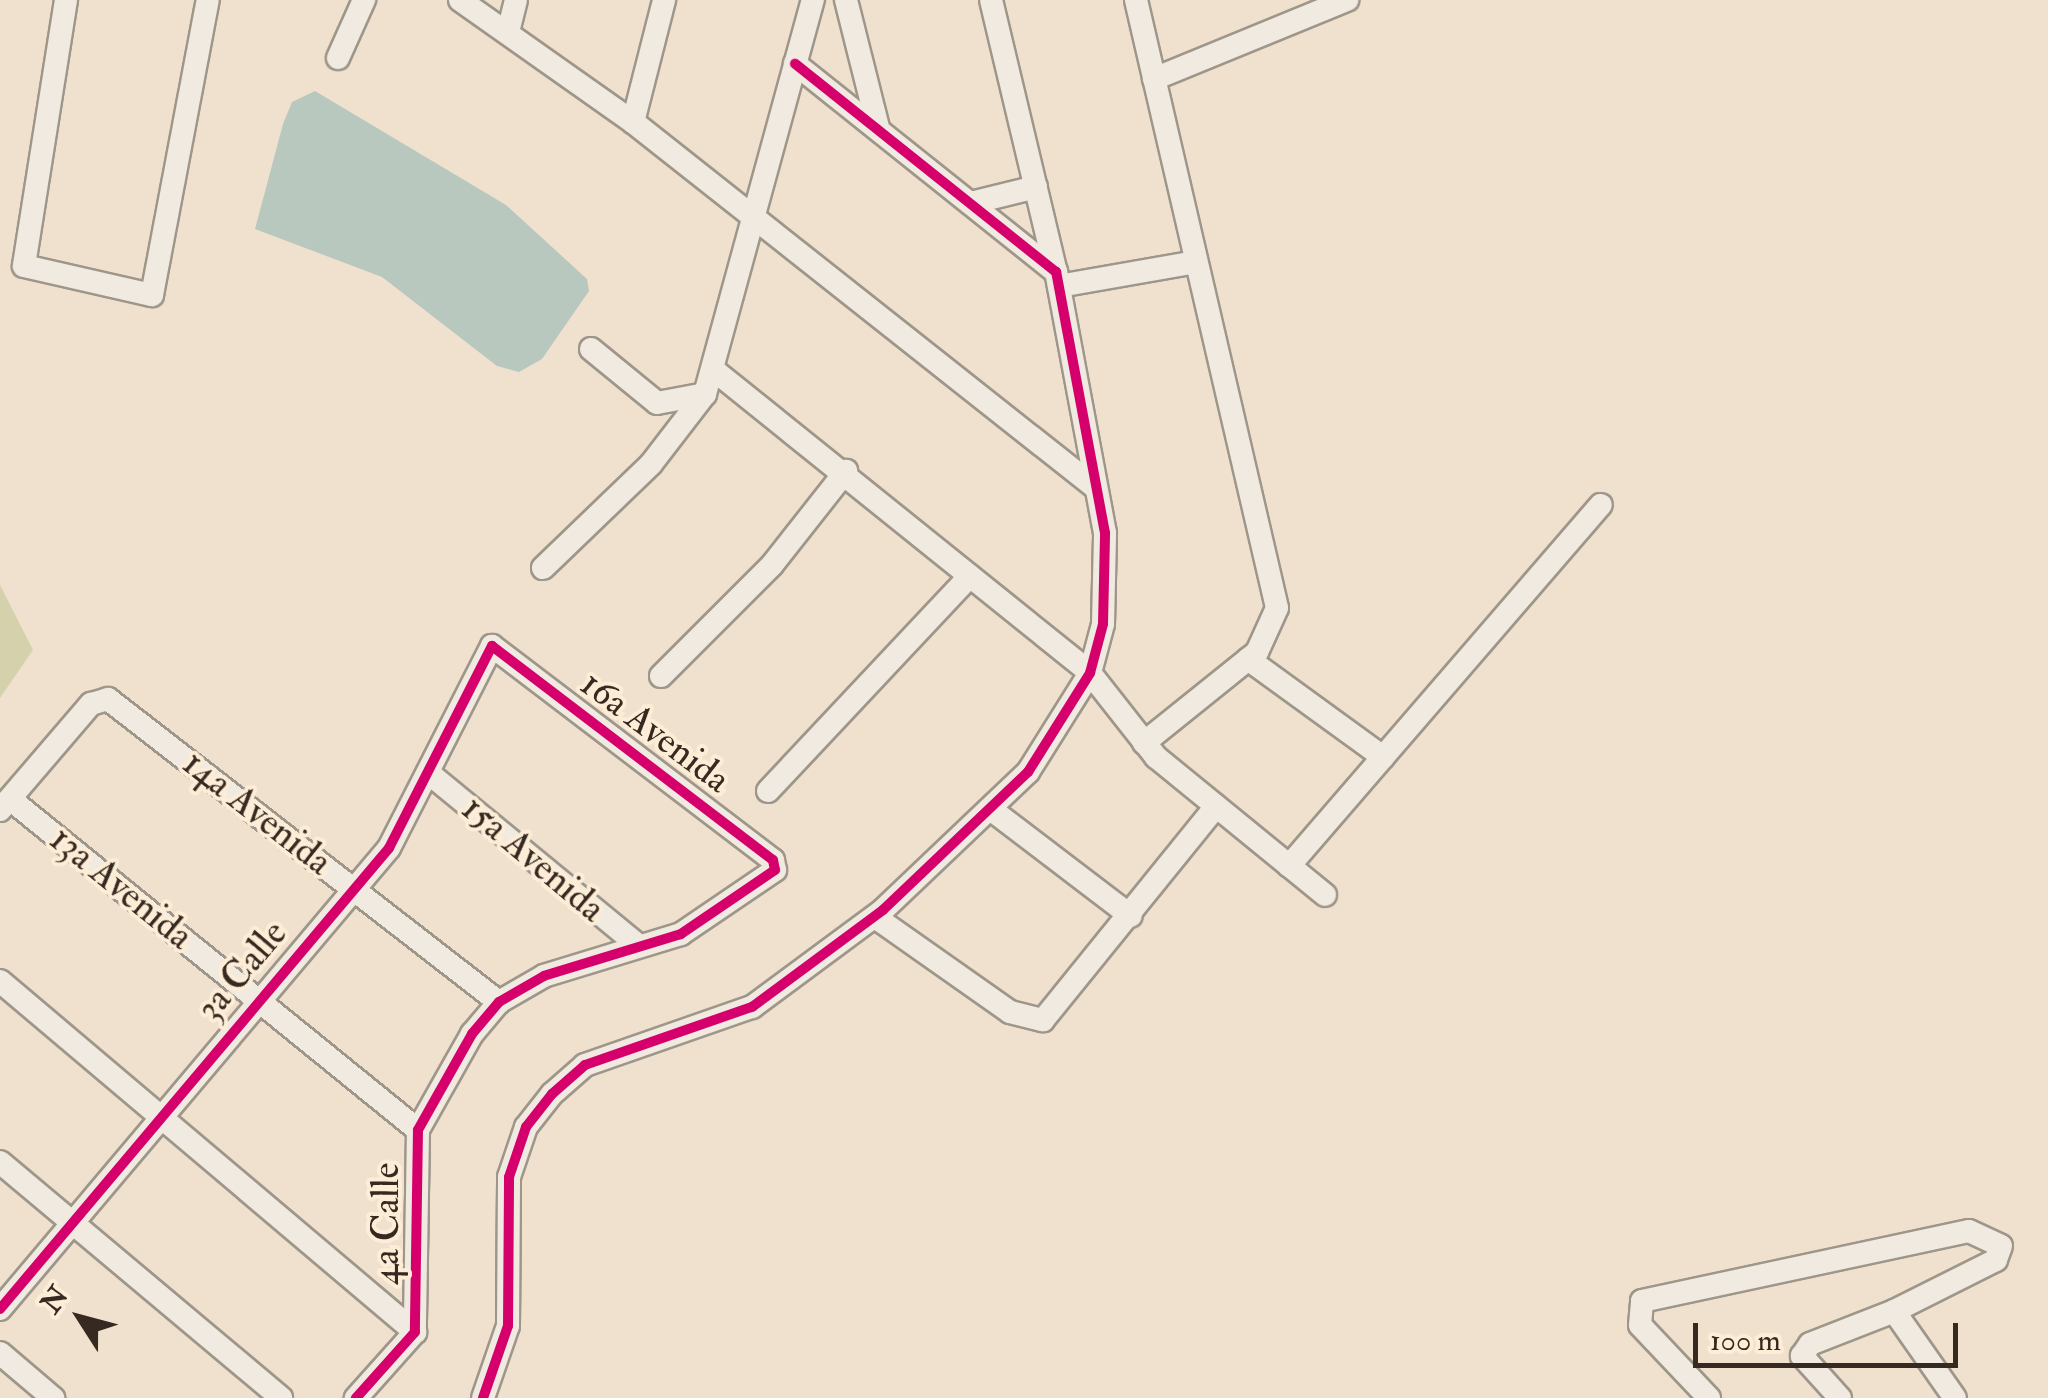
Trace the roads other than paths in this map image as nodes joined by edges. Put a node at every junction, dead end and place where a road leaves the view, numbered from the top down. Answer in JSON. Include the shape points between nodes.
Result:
{"nodes":[{"id":1,"x":66,"y":0,"type":"edge"},
{"id":2,"x":208,"y":0,"type":"edge"},
{"id":3,"x":364,"y":0,"type":"edge"},
{"id":4,"x":460,"y":0,"type":"edge"},
{"id":5,"x":516,"y":0,"type":"edge"},
{"id":6,"x":664,"y":0,"type":"edge"},
{"id":7,"x":813,"y":0,"type":"edge"},
{"id":8,"x":846,"y":0,"type":"edge"},
{"id":9,"x":992,"y":0,"type":"edge"},
{"id":10,"x":1136,"y":0,"type":"edge"},
{"id":11,"x":1347,"y":0,"type":"edge"},
{"id":12,"x":509,"y":28,"type":"junction"},
{"id":13,"x":338,"y":58,"type":"dead end"},
{"id":14,"x":795,"y":64,"type":"junction"},
{"id":15,"x":1154,"y":79,"type":"junction"},
{"id":16,"x":633,"y":122,"type":"junction"},
{"id":17,"x":878,"y":128,"type":"junction"},
{"id":18,"x":1036,"y":187,"type":"junction"},
{"id":19,"x":970,"y":202,"type":"junction"},
{"id":20,"x":754,"y":216,"type":"junction"},
{"id":21,"x":1196,"y":262,"type":"junction"},
{"id":22,"x":1058,"y":279,"type":"junction"},
{"id":23,"x":591,"y":348,"type":"dead end"},
{"id":24,"x":715,"y":371,"type":"junction"},
{"id":25,"x":705,"y":394,"type":"junction"},
{"id":26,"x":846,"y":471,"type":"junction"},
{"id":27,"x":1096,"y":488,"type":"junction"},
{"id":28,"x":1600,"y":505,"type":"dead end"},
{"id":29,"x":543,"y":568,"type":"dead end"},
{"id":30,"x":970,"y":576,"type":"junction"},
{"id":31,"x":492,"y":646,"type":"joint"},
{"id":32,"x":1248,"y":659,"type":"junction"},
{"id":33,"x":1090,"y":673,"type":"junction"},
{"id":34,"x":661,"y":676,"type":"dead end"},
{"id":35,"x":1144,"y":743,"type":"junction"},
{"id":36,"x":1384,"y":757,"type":"junction"},
{"id":37,"x":432,"y":775,"type":"junction"},
{"id":38,"x":768,"y":790,"type":"dead end"},
{"id":39,"x":5,"y":804,"type":"edge"},
{"id":40,"x":1216,"y":806,"type":"junction"},
{"id":41,"x":993,"y":811,"type":"junction"},
{"id":42,"x":1289,"y":866,"type":"junction"},
{"id":43,"x":774,"y":870,"type":"joint"},
{"id":44,"x":351,"y":887,"type":"junction"},
{"id":45,"x":1325,"y":895,"type":"dead end"},
{"id":46,"x":875,"y":916,"type":"junction"},
{"id":47,"x":1130,"y":916,"type":"junction"},
{"id":48,"x":634,"y":942,"type":"junction"},
{"id":49,"x":0,"y":981,"type":"edge"},
{"id":50,"x":258,"y":999,"type":"junction"},
{"id":51,"x":499,"y":1002,"type":"junction"},
{"id":52,"x":160,"y":1116,"type":"junction"},
{"id":53,"x":418,"y":1130,"type":"junction"},
{"id":54,"x":0,"y":1162,"type":"edge"},
{"id":55,"x":71,"y":1222,"type":"junction"},
{"id":56,"x":375,"y":1293,"type":"junction"},
{"id":57,"x":418,"y":1302,"type":"junction"},
{"id":58,"x":0,"y":1309,"type":"edge"},
{"id":59,"x":1894,"y":1311,"type":"junction"},
{"id":60,"x":415,"y":1332,"type":"junction"},
{"id":61,"x":0,"y":1354,"type":"edge"},
{"id":62,"x":490,"y":1396,"type":"edge"},
{"id":63,"x":53,"y":1398,"type":"edge"},
{"id":64,"x":281,"y":1398,"type":"edge"},
{"id":65,"x":356,"y":1398,"type":"edge"},
{"id":66,"x":1710,"y":1398,"type":"edge"},
{"id":67,"x":1840,"y":1398,"type":"edge"},
{"id":68,"x":1955,"y":1398,"type":"edge"}],
"edges":[{"from":1,"to":2,"type":"street","via":[[24,266],[152,295]]},
{"from":3,"to":13,"type":"street"},
{"from":4,"to":12,"type":"street"},
{"from":5,"to":12,"type":"street"},
{"from":6,"to":16,"type":"street"},
{"from":7,"to":14,"type":"street"},
{"from":8,"to":17,"type":"street"},
{"from":9,"to":18,"type":"street"},
{"from":10,"to":15,"type":"street"},
{"from":11,"to":15,"type":"street"},
{"from":12,"to":16,"type":"street"},
{"from":14,"to":17,"type":"street"},
{"from":14,"to":20,"type":"street"},
{"from":15,"to":21,"type":"street"},
{"from":16,"to":20,"type":"street"},
{"from":17,"to":19,"type":"street"},
{"from":18,"to":19,"type":"street"},
{"from":18,"to":22,"type":"street"},
{"from":19,"to":22,"type":"street"},
{"from":20,"to":24,"type":"street"},
{"from":20,"to":27,"type":"street"},
{"from":21,"to":22,"type":"street"},
{"from":21,"to":32,"type":"street","via":[[1277,608],[1275,626]]},
{"from":22,"to":27,"type":"street"},
{"from":23,"to":25,"type":"street","via":[[658,403]]},
{"from":24,"to":25,"type":"street"},
{"from":24,"to":26,"type":"street"},
{"from":25,"to":29,"type":"street","via":[[652,464]]},
{"from":26,"to":30,"type":"street"},
{"from":26,"to":34,"type":"street","via":[[772,565]]},
{"from":27,"to":33,"type":"street","via":[[1104,590]]},
{"from":28,"to":36,"type":"street"},
{"from":30,"to":33,"type":"street"},
{"from":30,"to":38,"type":"street"},
{"from":31,"to":37,"type":"street","name":"3a Calle"},
{"from":31,"to":43,"type":"street","name":"16a Avenida","via":[[773,860]]},
{"from":32,"to":35,"type":"street"},
{"from":32,"to":36,"type":"street"},
{"from":33,"to":35,"type":"street"},
{"from":33,"to":41,"type":"street"},
{"from":35,"to":40,"type":"street"},
{"from":36,"to":42,"type":"street"},
{"from":37,"to":44,"type":"street","name":"3a Calle","via":[[389,848]]},
{"from":37,"to":48,"type":"street","name":"15a Avenida"},
{"from":39,"to":44,"type":"street","name":"14a Avenida","via":[[92,704],[108,699]]},
{"from":39,"to":50,"type":"street","name":"13a Avenida"},
{"from":40,"to":42,"type":"street"},
{"from":40,"to":47,"type":"street"},
{"from":41,"to":46,"type":"street"},
{"from":41,"to":47,"type":"street"},
{"from":42,"to":45,"type":"street"},
{"from":43,"to":48,"type":"street","name":"4a Calle","via":[[682,934]]},
{"from":44,"to":50,"type":"street","name":"3a Calle"},
{"from":44,"to":51,"type":"street","name":"14a Avenida"},
{"from":46,"to":47,"type":"street","via":[[1010,1012],[1043,1020]]},
{"from":46,"to":62,"type":"street","via":[[752,1007],[585,1064],[552,1094],[526,1127],[508,1178],[508,1326]]},
{"from":48,"to":51,"type":"street","name":"4a Calle"},
{"from":49,"to":52,"type":"street"},
{"from":50,"to":52,"type":"street","name":"3a Calle"},
{"from":50,"to":53,"type":"street","name":"13a Avenida"},
{"from":51,"to":53,"type":"street","name":"4a Calle","via":[[437,1084]]},
{"from":52,"to":55,"type":"street","name":"3a Calle"},
{"from":52,"to":56,"type":"street"},
{"from":53,"to":57,"type":"street","name":"4a Calle"},
{"from":54,"to":55,"type":"street"},
{"from":55,"to":58,"type":"street","name":"3a Calle"},
{"from":55,"to":64,"type":"street"},
{"from":56,"to":57,"type":"street"},
{"from":56,"to":60,"type":"street"},
{"from":57,"to":60,"type":"street","name":"4a Calle"},
{"from":59,"to":66,"type":"street","via":[[1996,1260],[2000,1246],[1969,1231],[1642,1300],[1640,1325]]},
{"from":59,"to":67,"type":"street","via":[[1810,1344],[1802,1356]]},
{"from":59,"to":68,"type":"street"},
{"from":60,"to":65,"type":"street","name":"4a Calle"},
{"from":61,"to":63,"type":"street"}]}
